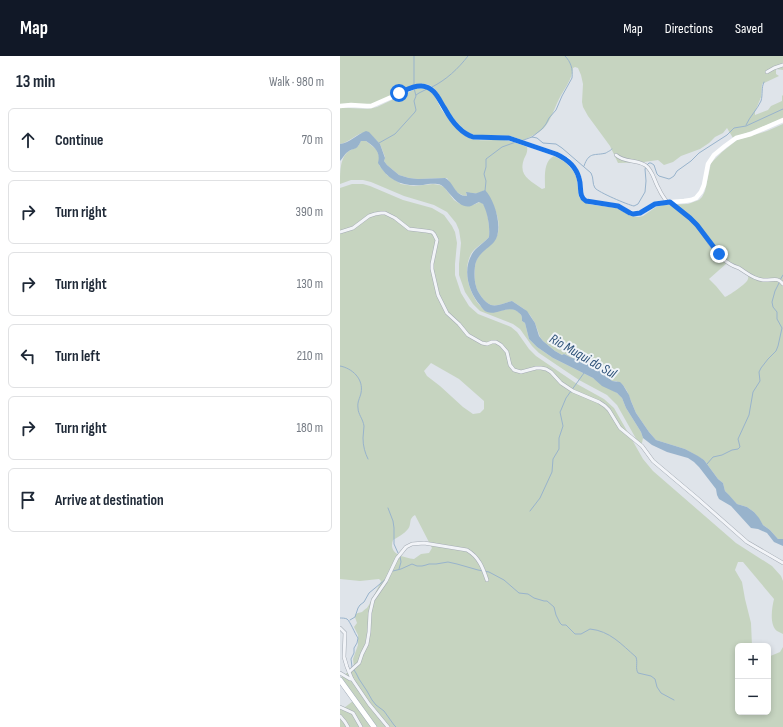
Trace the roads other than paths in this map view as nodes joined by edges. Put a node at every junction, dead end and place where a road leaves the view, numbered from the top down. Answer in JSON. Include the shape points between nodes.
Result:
{"nodes":[{"id":1,"x":783,"y":65,"type":"edge"},
{"id":2,"x":767,"y":72,"type":"dead end"},
{"id":3,"x":340,"y":106,"type":"edge"},
{"id":4,"x":783,"y":120,"type":"edge"},
{"id":5,"x":616,"y":155,"type":"dead end"},
{"id":6,"x":669,"y":202,"type":"junction"},
{"id":7,"x":340,"y":232,"type":"edge"},
{"id":8,"x":783,"y":284,"type":"edge"},
{"id":9,"x":783,"y":563,"type":"edge"},
{"id":10,"x":487,"y":580,"type":"dead end"},
{"id":11,"x":340,"y":628,"type":"edge"},
{"id":12,"x":351,"y":670,"type":"junction"},
{"id":13,"x":340,"y":673,"type":"edge"},
{"id":14,"x":352,"y":679,"type":"junction"},
{"id":15,"x":340,"y":680,"type":"edge"},
{"id":16,"x":340,"y":707,"type":"edge"},
{"id":17,"x":340,"y":716,"type":"edge"},
{"id":18,"x":348,"y":727,"type":"edge"},
{"id":19,"x":361,"y":727,"type":"edge"},
{"id":20,"x":374,"y":727,"type":"edge"},
{"id":21,"x":388,"y":727,"type":"edge"}],
"edges":[{"from":1,"to":2,"type":"street"},
{"from":3,"to":6,"type":"main road","via":[[371,106],[412,88],[427,87],[434,92],[461,130],[469,136],[515,140],[568,160],[576,171],[581,196],[586,201],[618,206],[633,214],[655,204]]},
{"from":4,"to":6,"type":"main road","via":[[732,140],[711,159],[699,195],[691,200]]},
{"from":5,"to":6,"type":"street","via":[[624,160],[640,162],[647,166],[658,188]]},
{"from":6,"to":8,"type":"street","via":[[697,225],[728,263],[752,278],[769,281],[777,279]]},
{"from":7,"to":9,"type":"street","via":[[353,228],[369,216],[381,213],[396,218],[409,229],[432,232],[437,240],[432,269],[438,295],[447,313],[468,335],[482,343],[496,342],[501,345],[507,352],[514,370],[521,372],[541,368],[551,372],[573,391],[605,406],[620,428],[642,446],[653,461],[747,542]]},
{"from":10,"to":12,"type":"street","via":[[480,562],[467,550],[424,543],[406,547],[373,600],[367,644],[359,663]]},
{"from":11,"to":12,"type":"street","via":[[345,633],[344,657]]},
{"from":12,"to":14,"type":"street"},
{"from":13,"to":14,"type":"street"},
{"from":14,"to":21,"type":"street","via":[[368,704]]},
{"from":15,"to":20,"type":"main road"},
{"from":16,"to":19,"type":"street","via":[[353,713]]},
{"from":17,"to":18,"type":"street"}]}
